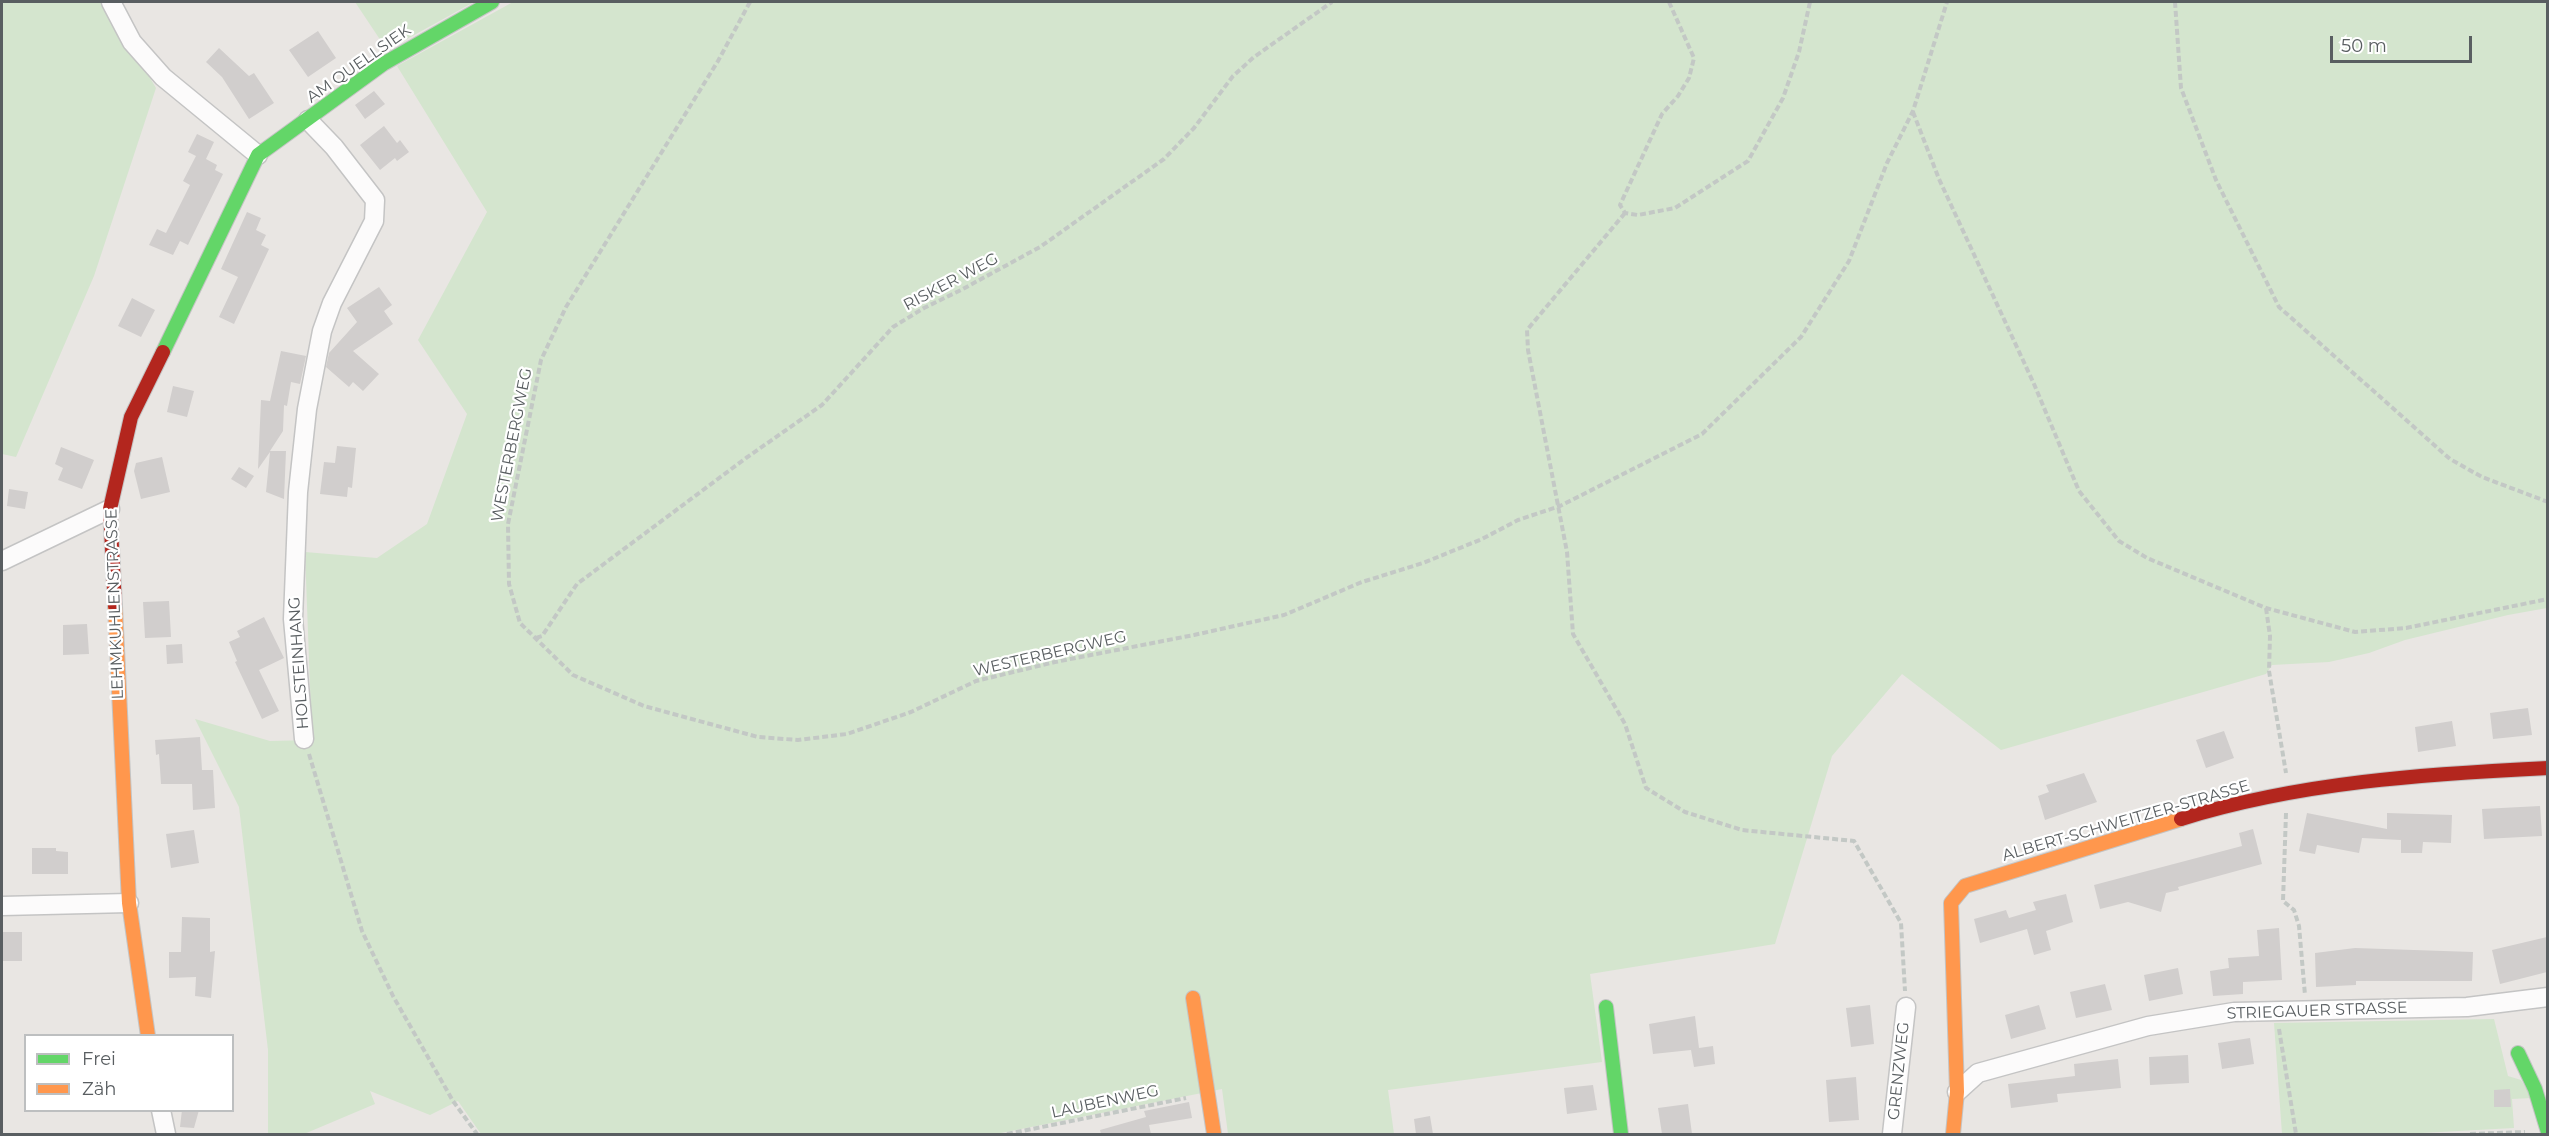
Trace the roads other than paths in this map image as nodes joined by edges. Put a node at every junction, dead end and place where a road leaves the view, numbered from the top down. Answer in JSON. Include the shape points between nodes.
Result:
{"nodes":[{"id":1,"x":111,"y":2,"type":"edge"},
{"id":2,"x":492,"y":2,"type":"edge"},
{"id":3,"x":308,"y":120,"type":"junction"},
{"id":4,"x":258,"y":155,"type":"junction"},
{"id":5,"x":110,"y":509,"type":"junction"},
{"id":6,"x":2,"y":561,"type":"edge"},
{"id":7,"x":304,"y":739,"type":"road end"},
{"id":8,"x":2547,"y":768,"type":"edge"},
{"id":9,"x":129,"y":903,"type":"junction"},
{"id":10,"x":2,"y":906,"type":"edge"},
{"id":11,"x":2547,"y":997,"type":"edge"},
{"id":12,"x":1193,"y":998,"type":"dead end"},
{"id":13,"x":1606,"y":1007,"type":"dead end"},
{"id":14,"x":1906,"y":1007,"type":"road end"},
{"id":15,"x":148,"y":1034,"type":"edge"},
{"id":16,"x":2518,"y":1053,"type":"dead end"},
{"id":17,"x":1957,"y":1092,"type":"junction"},
{"id":18,"x":161,"y":1112,"type":"edge"},
{"id":19,"x":2547,"y":1131,"type":"edge"},
{"id":20,"x":166,"y":1134,"type":"edge"},
{"id":21,"x":1214,"y":1134,"type":"edge"},
{"id":22,"x":1621,"y":1134,"type":"edge"},
{"id":23,"x":1892,"y":1134,"type":"edge"},
{"id":24,"x":1953,"y":1134,"type":"edge"}],
"edges":[{"from":1,"to":4,"type":"street","via":[[132,42],[163,77]]},
{"from":2,"to":3,"type":"street","name":"AM QUELLSIEK","via":[[383,64]]},
{"from":3,"to":4,"type":"street","name":"LEHMKUHLENSTRASSE"},
{"from":3,"to":7,"type":"street","name":"HOLSTEINHANG","via":[[375,201],[374,221],[322,331],[307,409],[298,492],[293,619]]},
{"from":4,"to":5,"type":"street","name":"LEHMKUHLENSTRASSE","via":[[130,417]]},
{"from":5,"to":6,"type":"street"},
{"from":5,"to":9,"type":"street","name":"LEHMKUHLENSTRASSE"},
{"from":8,"to":17,"type":"street","name":"ALBERT-SCHWEITZER-STRASSE","via":[[2440,773],[2287,792],[2211,810],[1965,886],[1951,903]]},
{"from":9,"to":10,"type":"street"},
{"from":9,"to":15,"type":"street","name":"LEHMKUHLENSTRASSE"},
{"from":11,"to":17,"type":"street","name":"STRIEGAUER STRASSE","via":[[2467,1007],[2234,1012],[2148,1026],[1978,1072]]},
{"from":12,"to":21,"type":"street"},
{"from":13,"to":22,"type":"street"},
{"from":14,"to":23,"type":"street","name":"GRENZWEG"},
{"from":16,"to":19,"type":"street","via":[[2535,1089]]},
{"from":17,"to":24,"type":"street"},
{"from":18,"to":20,"type":"street"}]}
